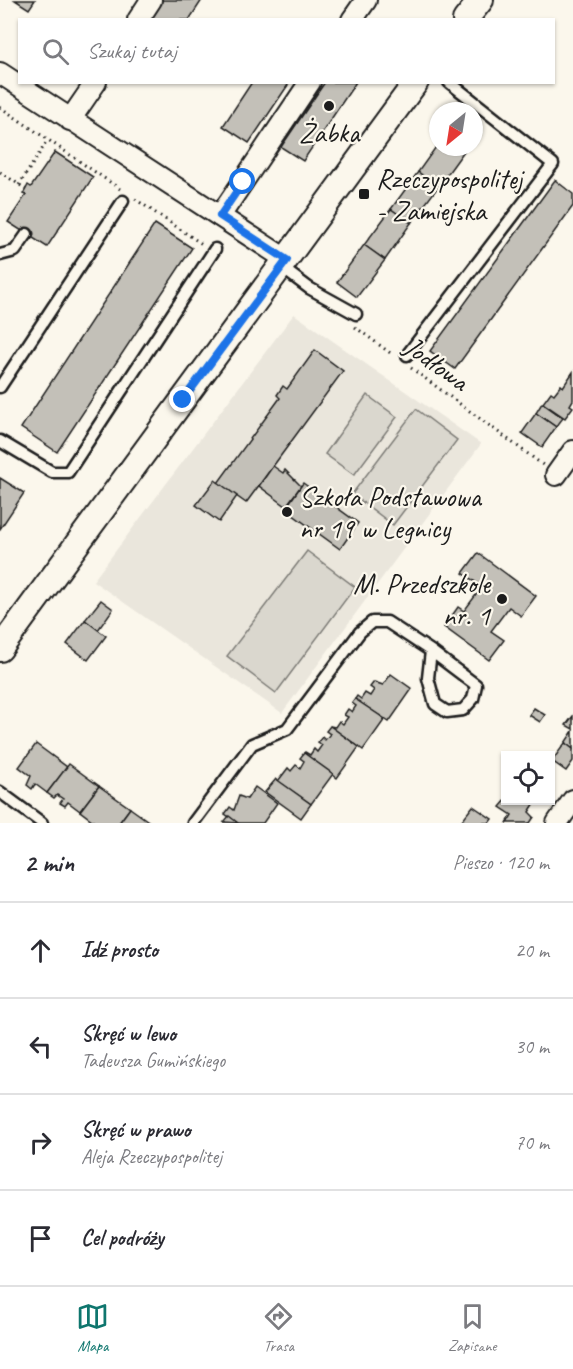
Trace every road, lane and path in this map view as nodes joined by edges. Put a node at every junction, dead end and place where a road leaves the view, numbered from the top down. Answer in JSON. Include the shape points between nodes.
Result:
{"nodes":[{"id":1,"x":151,"y":0,"type":"edge"},
{"id":2,"x":366,"y":0,"type":"edge"},
{"id":3,"x":481,"y":0,"type":"edge"},
{"id":4,"x":139,"y":18,"type":"edge"},
{"id":5,"x":353,"y":18,"type":"edge"},
{"id":6,"x":467,"y":18,"type":"edge"},
{"id":7,"x":0,"y":73,"type":"edge"},
{"id":8,"x":95,"y":84,"type":"edge"},
{"id":9,"x":309,"y":84,"type":"edge"},
{"id":10,"x":415,"y":84,"type":"edge"},
{"id":11,"x":452,"y":84,"type":"edge"},
{"id":12,"x":0,"y":107,"type":"edge"},
{"id":13,"x":70,"y":120,"type":"junction"},
{"id":14,"x":48,"y":140,"type":"junction"},
{"id":15,"x":0,"y":172,"type":"edge"},
{"id":16,"x":19,"y":185,"type":"junction"},
{"id":17,"x":26,"y":189,"type":"dead end"},
{"id":18,"x":126,"y":196,"type":"junction"},
{"id":19,"x":220,"y":216,"type":"junction"},
{"id":20,"x":27,"y":234,"type":"dead end"},
{"id":21,"x":214,"y":250,"type":"joint"},
{"id":22,"x":0,"y":255,"type":"edge"},
{"id":23,"x":284,"y":263,"type":"junction"},
{"id":24,"x":357,"y":314,"type":"dead end"},
{"id":25,"x":354,"y":327,"type":"dead end"},
{"id":26,"x":407,"y":356,"type":"dead end"},
{"id":27,"x":0,"y":387,"type":"edge"},
{"id":28,"x":0,"y":441,"type":"edge"},
{"id":29,"x":573,"y":451,"type":"edge"},
{"id":30,"x":556,"y":474,"type":"joint"},
{"id":31,"x":0,"y":649,"type":"edge"},
{"id":32,"x":431,"y":651,"type":"junction"},
{"id":33,"x":0,"y":792,"type":"edge"},
{"id":34,"x":573,"y":800,"type":"edge"},
{"id":35,"x":42,"y":823,"type":"edge"},
{"id":36,"x":193,"y":823,"type":"edge"},
{"id":37,"x":557,"y":823,"type":"edge"}],
"edges":[{"from":1,"to":4,"type":"street"},
{"from":2,"to":5,"type":"street"},
{"from":3,"to":6,"type":"street"},
{"from":7,"to":13,"type":"street"},
{"from":8,"to":13,"type":"street"},
{"from":9,"to":19,"type":"street"},
{"from":10,"to":23,"type":"street"},
{"from":11,"to":26,"type":"lane","via":[[553,164]]},
{"from":12,"to":14,"type":"path"},
{"from":13,"to":19,"type":"street"},
{"from":14,"to":16,"type":"path"},
{"from":14,"to":18,"type":"path"},
{"from":15,"to":16,"type":"path"},
{"from":16,"to":17,"type":"path"},
{"from":18,"to":21,"type":"path"},
{"from":18,"to":27,"type":"lane"},
{"from":19,"to":23,"type":"street"},
{"from":20,"to":22,"type":"lane","via":[[15,251]]},
{"from":21,"to":28,"type":"lane","via":[[69,472],[52,472]]},
{"from":23,"to":24,"type":"lane","via":[[309,288]]},
{"from":23,"to":31,"type":"street"},
{"from":25,"to":30,"type":"path","name":"Jodłowa"},
{"from":29,"to":30,"type":"street"},
{"from":32,"to":32,"type":"lane","via":[[476,685],[473,699],[463,710],[447,712],[435,704],[428,678]]},
{"from":32,"to":36,"type":"lane","via":[[387,622],[372,622],[360,632],[287,729],[252,744]]},
{"from":33,"to":35,"type":"lane"},
{"from":34,"to":37,"type":"street"}]}
